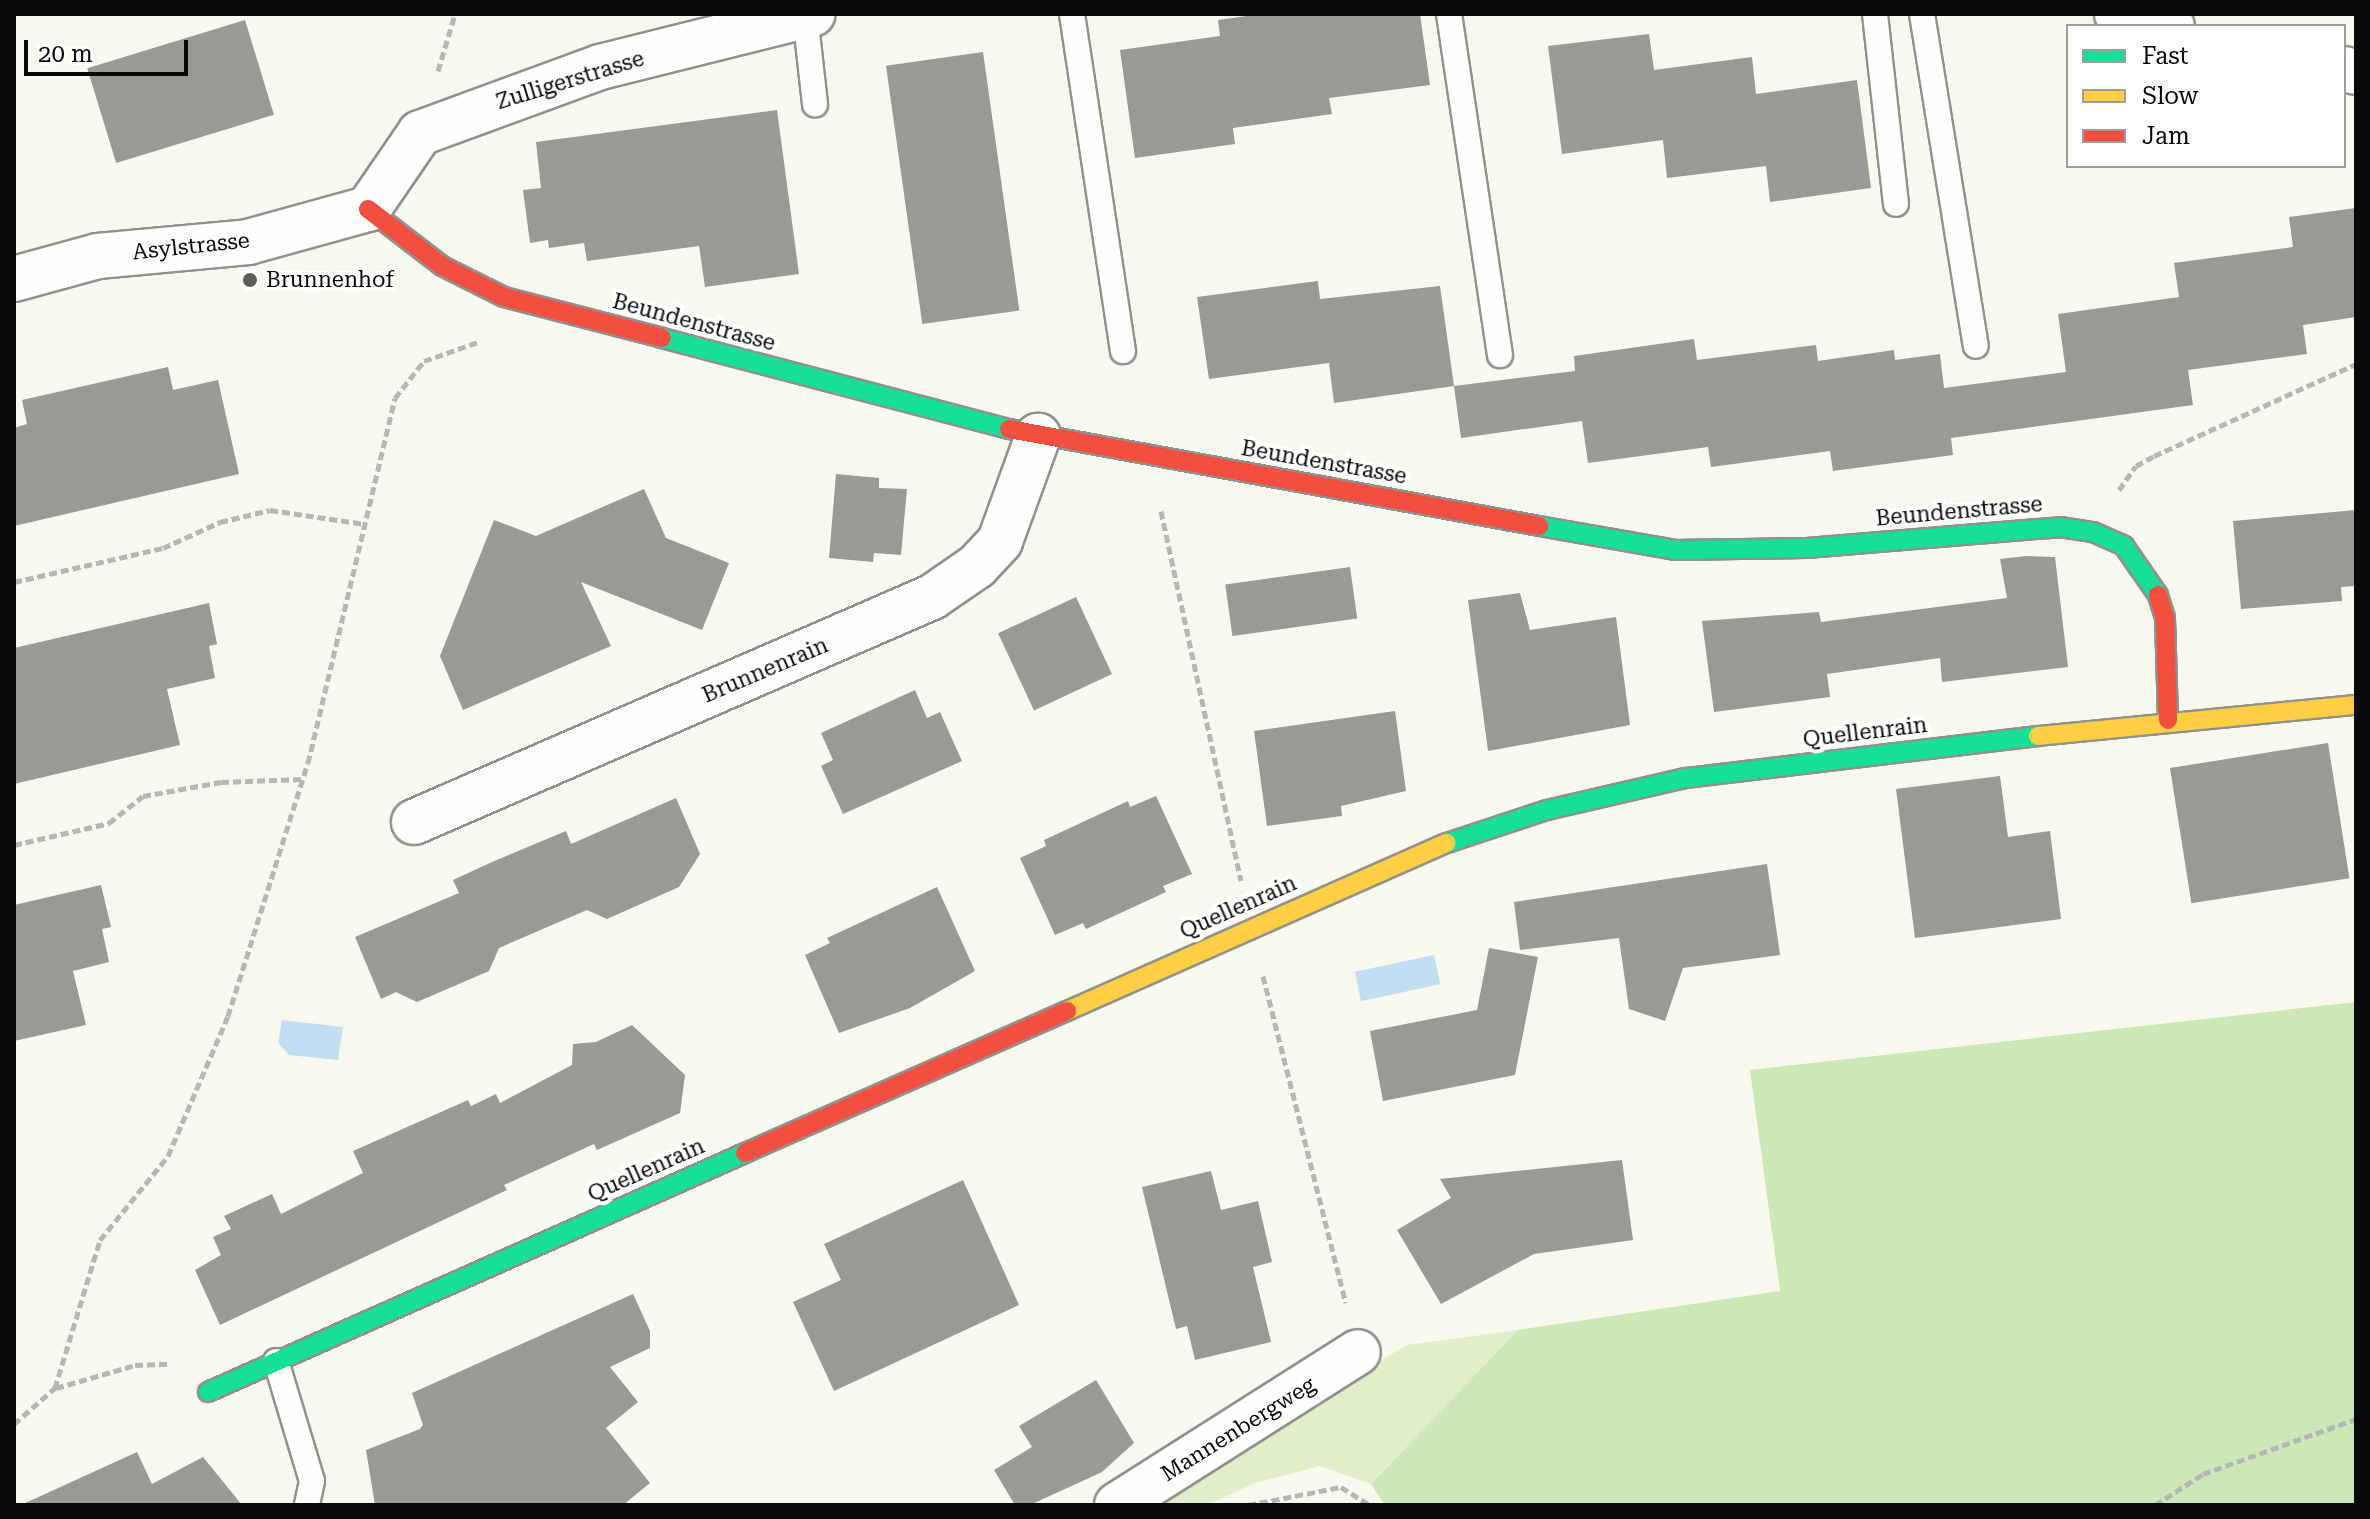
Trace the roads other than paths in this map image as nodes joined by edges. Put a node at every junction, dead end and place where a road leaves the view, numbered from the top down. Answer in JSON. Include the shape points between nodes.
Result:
{"nodes":[{"id":1,"x":1072,"y":14,"type":"edge"},
{"id":2,"x":1449,"y":14,"type":"edge"},
{"id":3,"x":1875,"y":14,"type":"edge"},
{"id":4,"x":1922,"y":14,"type":"edge"},
{"id":5,"x":2117,"y":14,"type":"edge"},
{"id":6,"x":809,"y":15,"type":"edge"},
{"id":7,"x":2165,"y":21,"type":"edge"},
{"id":8,"x":815,"y":104,"type":"dead end"},
{"id":9,"x":1896,"y":204,"type":"dead end"},
{"id":10,"x":368,"y":209,"type":"junction"},
{"id":11,"x":14,"y":279,"type":"edge"},
{"id":12,"x":1976,"y":346,"type":"dead end"},
{"id":13,"x":1123,"y":351,"type":"dead end"},
{"id":14,"x":1500,"y":355,"type":"dead end"},
{"id":15,"x":1038,"y":436,"type":"junction"},
{"id":16,"x":2356,"y":705,"type":"edge"},
{"id":17,"x":2168,"y":720,"type":"junction"},
{"id":18,"x":414,"y":822,"type":"dead end"},
{"id":19,"x":1358,"y":1352,"type":"dead end"},
{"id":20,"x":276,"y":1361,"type":"junction"},
{"id":21,"x":208,"y":1392,"type":"road end"},
{"id":22,"x":307,"y":1505,"type":"edge"},
{"id":23,"x":1117,"y":1505,"type":"edge"}],
"edges":[{"from":1,"to":13,"type":"lane"},
{"from":2,"to":14,"type":"lane"},
{"from":3,"to":9,"type":"lane"},
{"from":4,"to":12,"type":"lane"},
{"from":5,"to":7,"type":"street"},
{"from":6,"to":8,"type":"lane"},
{"from":6,"to":10,"type":"street","name":"Zulligerstrasse","via":[[600,67],[420,133]]},
{"from":10,"to":11,"type":"street","name":"Asylstrasse","via":[[248,242],[98,256]]},
{"from":10,"to":15,"type":"street","name":"Beundenstrasse","via":[[442,266],[504,297]]},
{"from":15,"to":17,"type":"street","name":"Beundenstrasse","via":[[1675,550],[1807,548],[2060,527],[2093,532],[2124,546],[2155,585],[2165,618]]},
{"from":15,"to":18,"type":"street","name":"Brunnenrain","via":[[1000,541],[977,566],[932,597]]},
{"from":16,"to":17,"type":"street","name":"Quellenrain"},
{"from":17,"to":20,"type":"street","name":"Quellenrain","via":[[1686,778],[1547,810],[1435,847]]},
{"from":19,"to":23,"type":"street","name":"Mannenbergweg"},
{"from":20,"to":21,"type":"street","name":"Quellenrain"},
{"from":20,"to":22,"type":"lane","via":[[312,1481]]}]}
